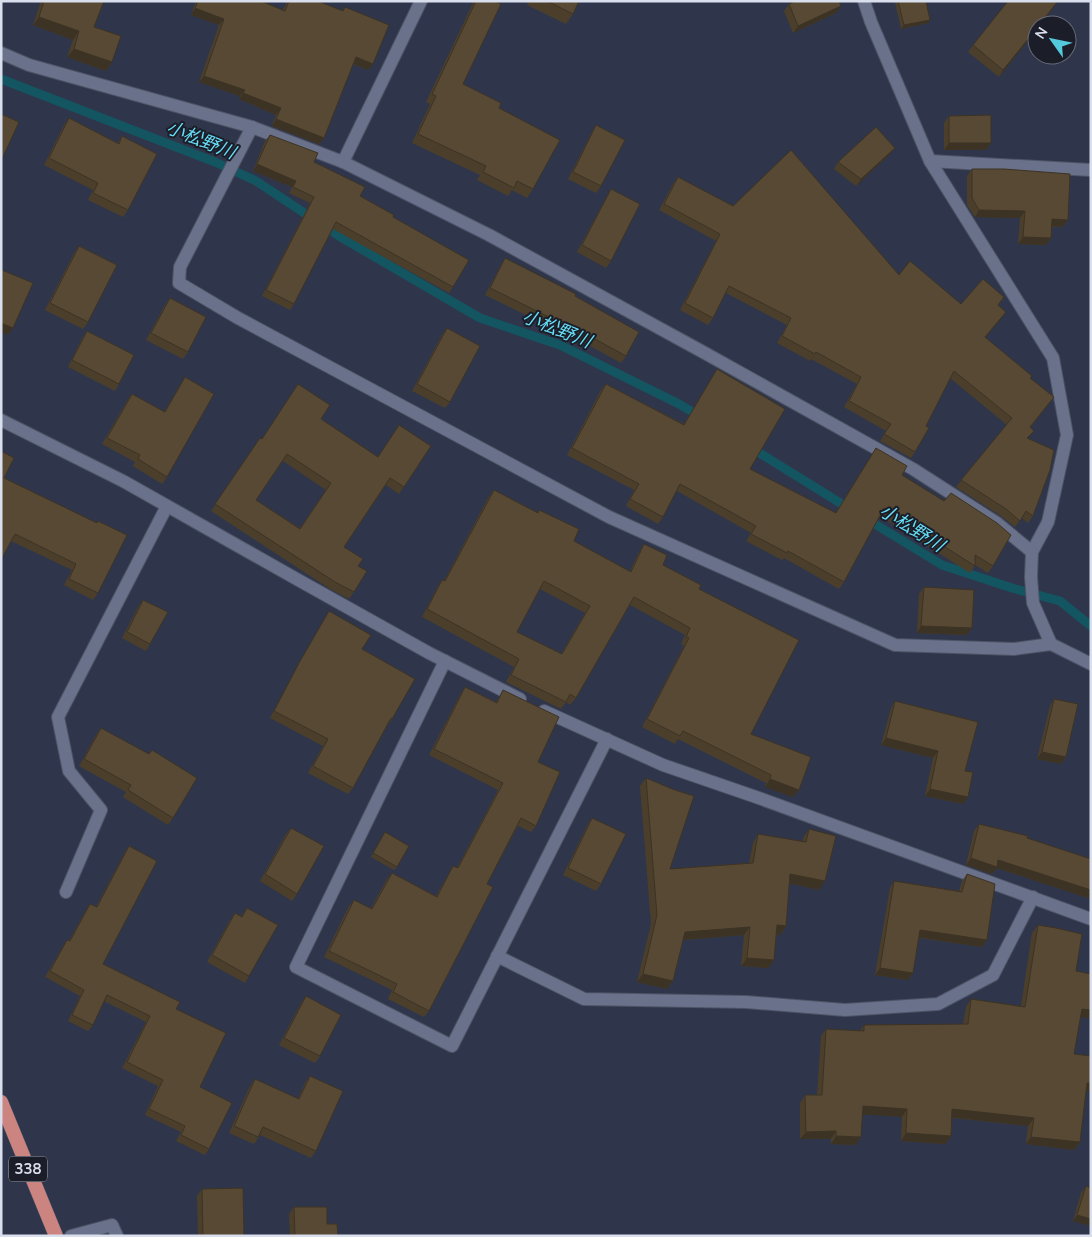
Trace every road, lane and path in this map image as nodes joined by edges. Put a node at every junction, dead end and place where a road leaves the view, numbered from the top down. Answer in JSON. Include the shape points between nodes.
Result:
{"nodes":[{"id":1,"x":421,"y":1,"type":"edge"},
{"id":2,"x":864,"y":1,"type":"edge"},
{"id":3,"x":1,"y":53,"type":"edge"},
{"id":4,"x":252,"y":127,"type":"junction"},
{"id":5,"x":930,"y":160,"type":"junction"},
{"id":6,"x":343,"y":162,"type":"junction"},
{"id":7,"x":1091,"y":170,"type":"edge"},
{"id":8,"x":1,"y":420,"type":"edge"},
{"id":9,"x":167,"y":506,"type":"junction"},
{"id":10,"x":1032,"y":552,"type":"junction"},
{"id":11,"x":1051,"y":644,"type":"junction"},
{"id":12,"x":445,"y":660,"type":"junction"},
{"id":13,"x":1091,"y":664,"type":"edge"},
{"id":14,"x":607,"y":740,"type":"junction"},
{"id":15,"x":66,"y":892,"type":"dead end"},
{"id":16,"x":1032,"y":897,"type":"junction"},
{"id":17,"x":1091,"y":919,"type":"edge"},
{"id":18,"x":497,"y":956,"type":"junction"},
{"id":19,"x":1,"y":1102,"type":"edge"},
{"id":20,"x":56,"y":1236,"type":"edge"},
{"id":21,"x":71,"y":1236,"type":"edge"},
{"id":22,"x":117,"y":1236,"type":"edge"}],
"edges":[{"from":1,"to":6,"type":"street"},
{"from":2,"to":5,"type":"street"},
{"from":3,"to":4,"type":"street","via":[[29,65]]},
{"from":4,"to":6,"type":"street"},
{"from":4,"to":11,"type":"street","via":[[180,267],[179,283],[238,318],[609,517],[895,645],[1014,649]]},
{"from":5,"to":7,"type":"street"},
{"from":5,"to":10,"type":"street","via":[[1053,358],[1067,435],[1048,522]]},
{"from":6,"to":10,"type":"street","via":[[497,240],[913,469],[997,523]]},
{"from":8,"to":9,"type":"street"},
{"from":9,"to":12,"type":"street"},
{"from":9,"to":15,"type":"street","via":[[58,717],[69,771],[101,810]]},
{"from":10,"to":11,"type":"street","via":[[1034,603]]},
{"from":11,"to":13,"type":"street"},
{"from":12,"to":14,"type":"street"},
{"from":12,"to":18,"type":"street","via":[[296,967],[452,1046]]},
{"from":14,"to":16,"type":"street","via":[[663,765]]},
{"from":14,"to":18,"type":"street"},
{"from":16,"to":17,"type":"street"},
{"from":16,"to":18,"type":"street","via":[[993,975],[938,1004],[845,1010],[746,1002],[584,999]]},
{"from":19,"to":20,"type":"highway","number":"338"},
{"from":21,"to":22,"type":"street","via":[[112,1225]]}]}
